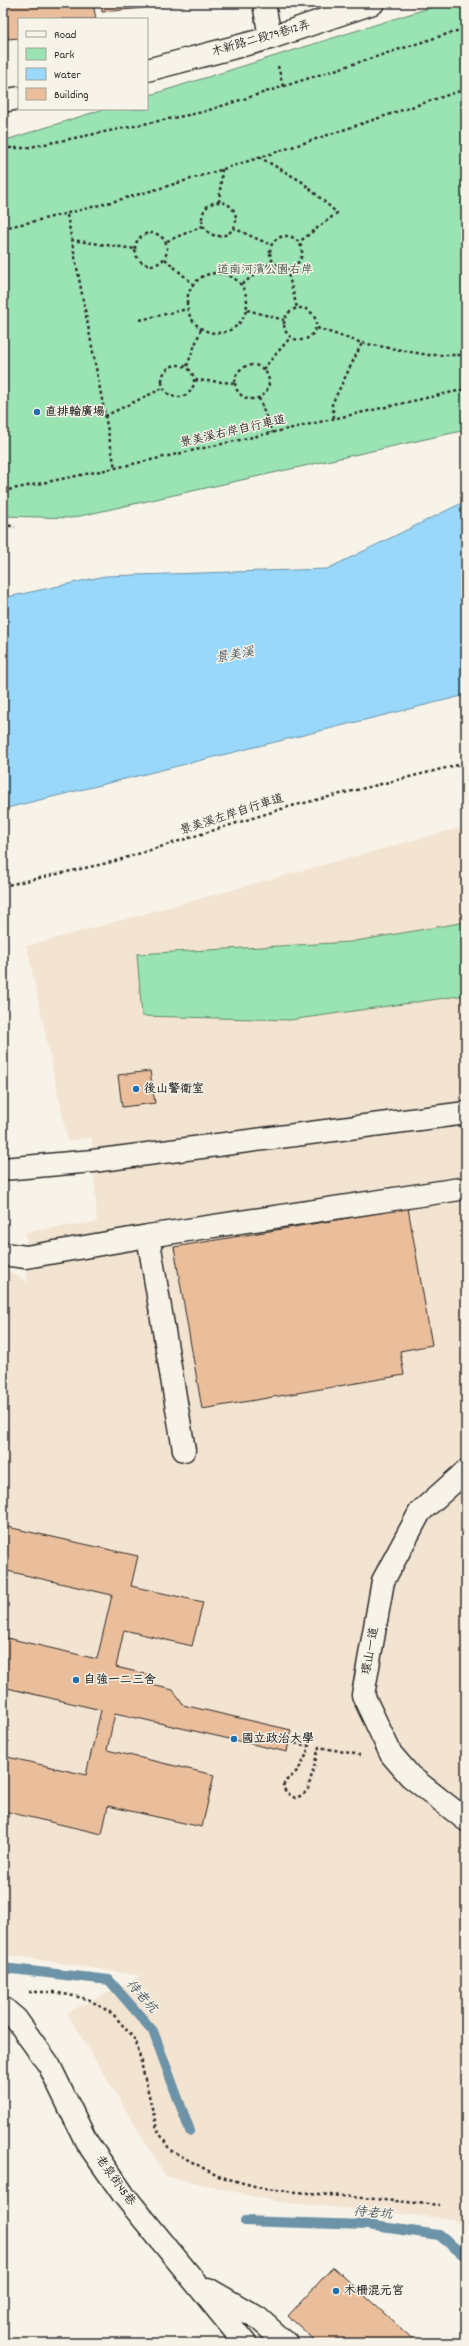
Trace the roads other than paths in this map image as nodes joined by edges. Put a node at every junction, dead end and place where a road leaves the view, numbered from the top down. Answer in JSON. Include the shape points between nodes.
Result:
{"nodes":[{"id":1,"x":264,"y":3,"type":"edge"},
{"id":2,"x":373,"y":3,"type":"edge"},
{"id":3,"x":270,"y":38,"type":"junction"},
{"id":4,"x":148,"y":70,"type":"edge"},
{"id":5,"x":18,"y":98,"type":"edge"},
{"id":6,"x":3,"y":101,"type":"edge"},
{"id":7,"x":466,"y":1113,"type":"edge"},
{"id":8,"x":3,"y":1169,"type":"edge"},
{"id":9,"x":460,"y":1189,"type":"dead end"},
{"id":10,"x":148,"y":1236,"type":"junction"},
{"id":11,"x":3,"y":1254,"type":"edge"},
{"id":12,"x":184,"y":1450,"type":"dead end"},
{"id":13,"x":466,"y":1471,"type":"edge"},
{"id":14,"x":466,"y":1820,"type":"edge"},
{"id":15,"x":3,"y":2008,"type":"edge"},
{"id":16,"x":195,"y":2282,"type":"junction"},
{"id":17,"x":245,"y":2343,"type":"edge"},
{"id":18,"x":286,"y":2343,"type":"edge"}],
"edges":[{"from":1,"to":3,"type":"street"},
{"from":2,"to":3,"type":"street","name":"木新路二段79巷12弄"},
{"from":3,"to":4,"type":"street","name":"木新路二段79巷12弄"},
{"from":5,"to":6,"type":"street"},
{"from":7,"to":8,"type":"street","via":[[93,1161]]},
{"from":9,"to":10,"type":"street"},
{"from":10,"to":11,"type":"street","via":[[26,1258]]},
{"from":10,"to":12,"type":"street"},
{"from":13,"to":14,"type":"street","name":"環山一道","via":[[420,1512],[384,1581],[363,1695],[391,1754],[410,1776]]},
{"from":15,"to":16,"type":"street","name":"老泉街45巷","via":[[16,2019],[49,2065],[90,2147],[123,2194]]},
{"from":16,"to":17,"type":"street","name":"老泉街45巷"},
{"from":16,"to":18,"type":"street","via":[[258,2318]]}]}
